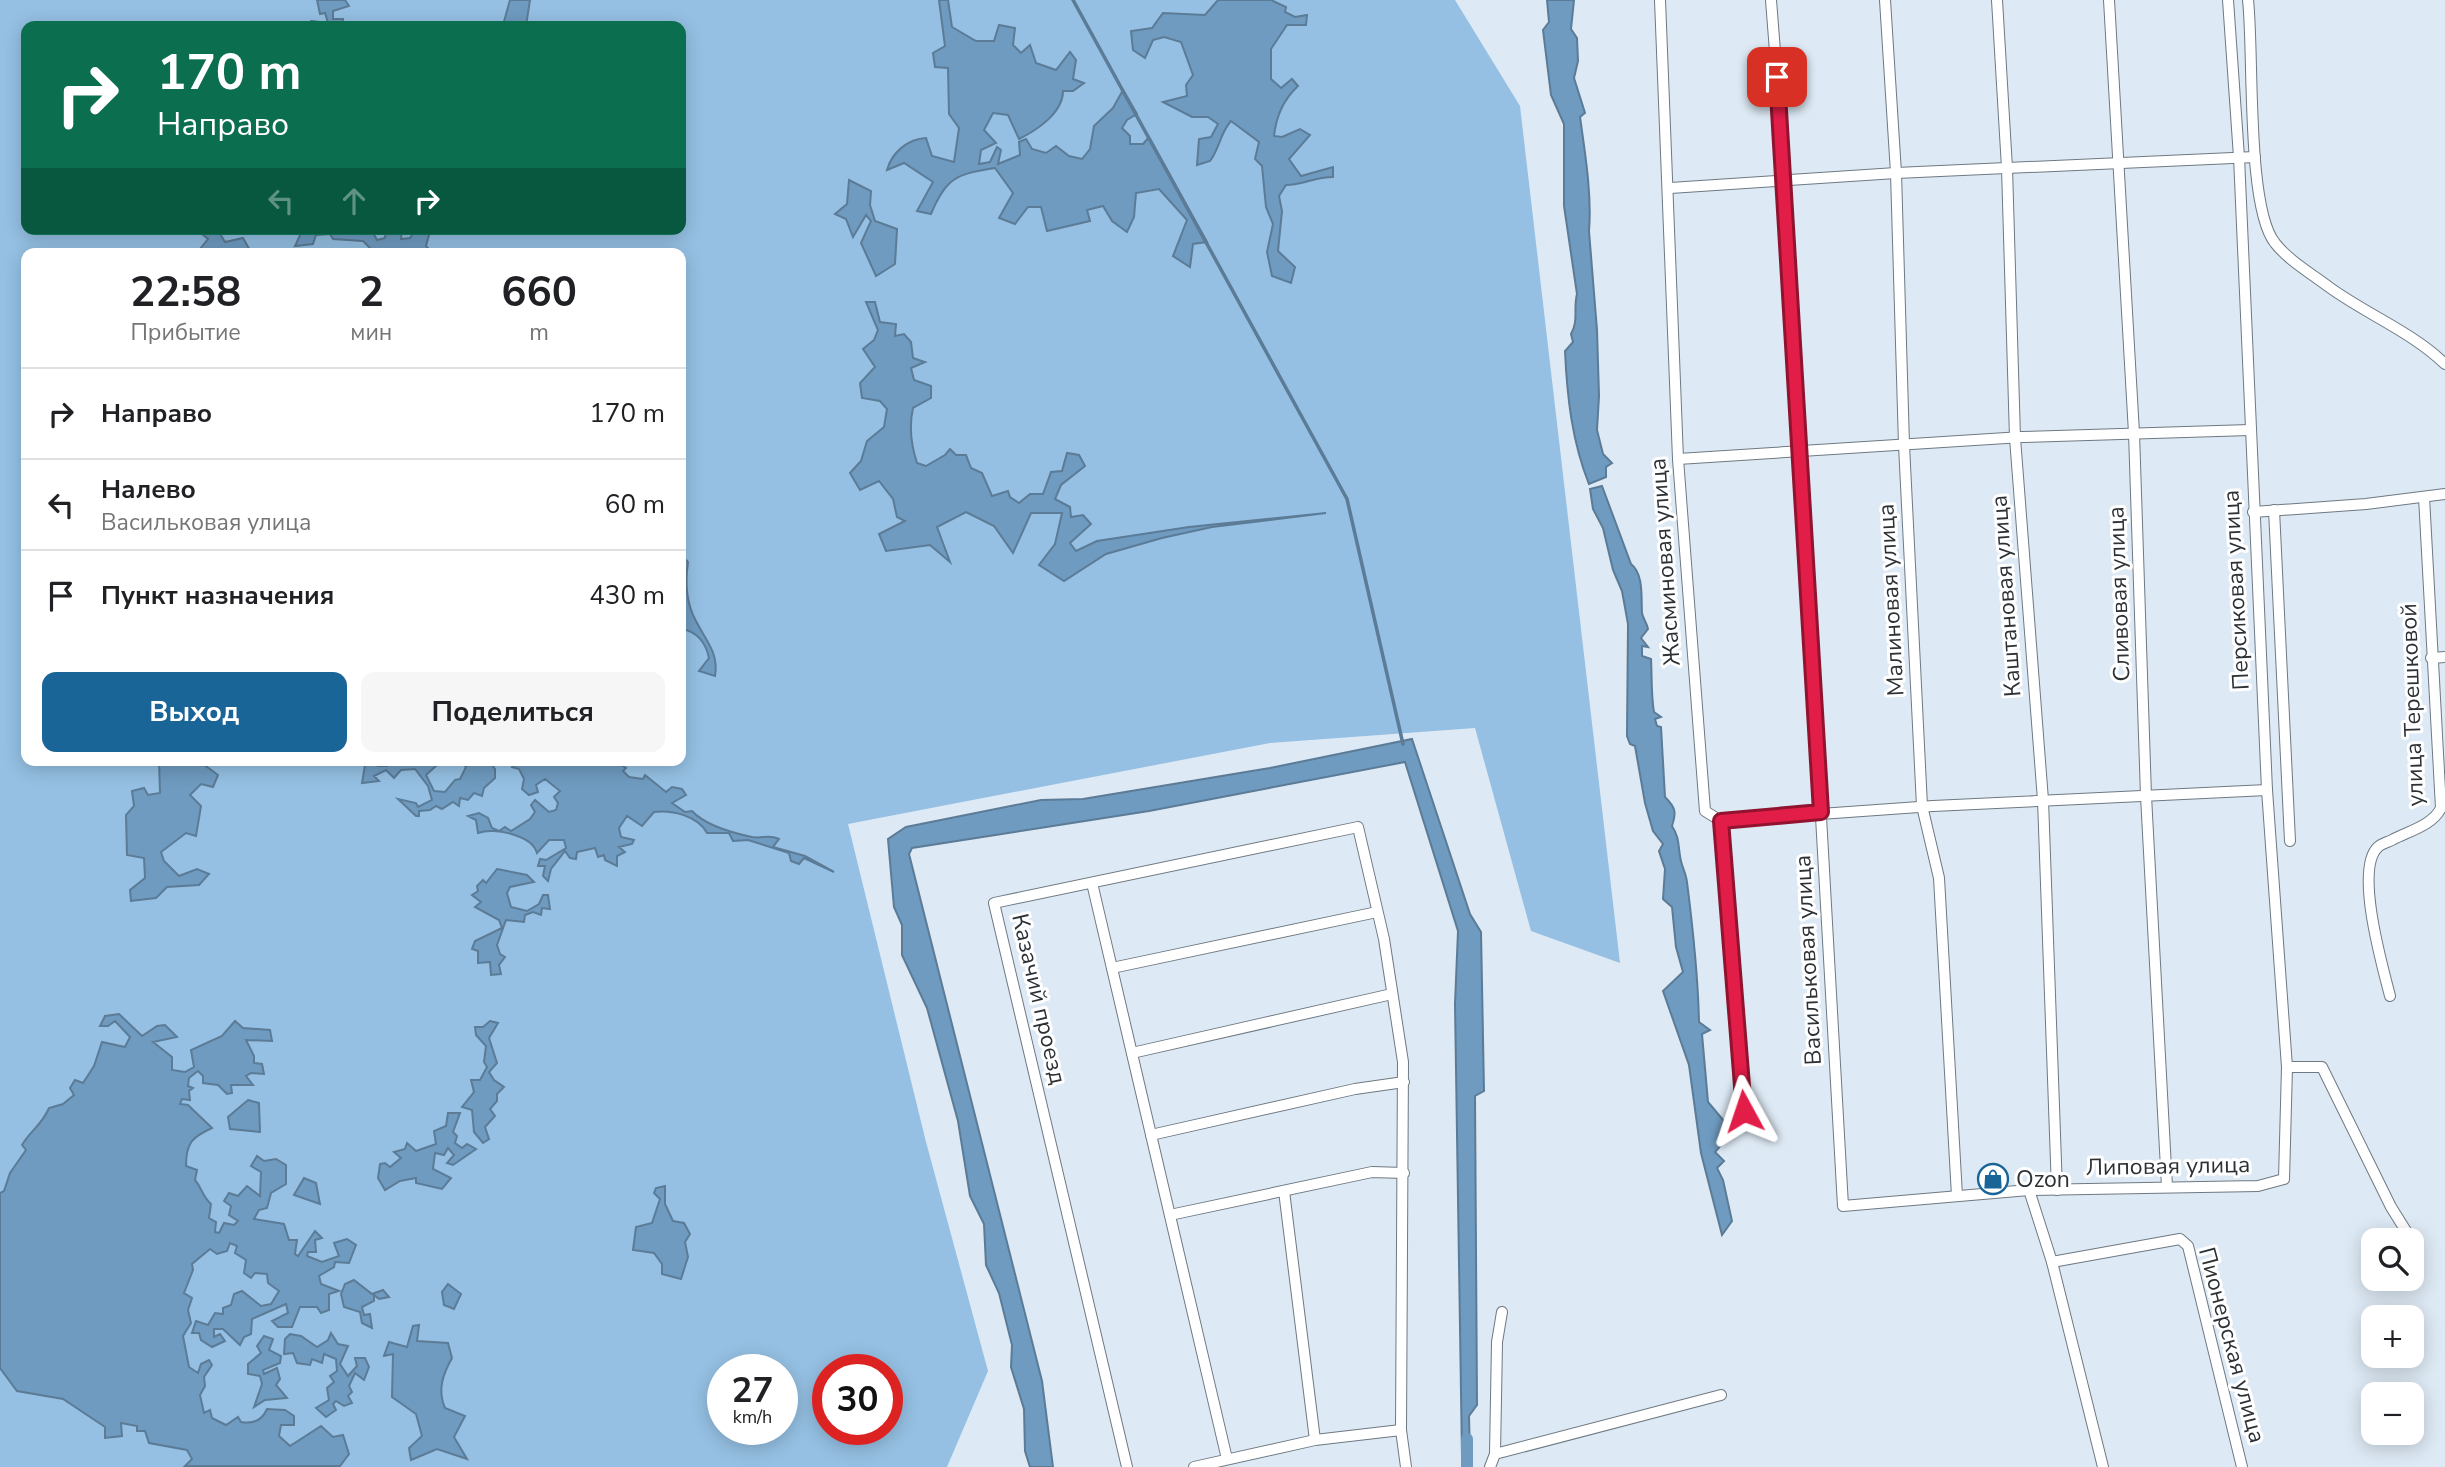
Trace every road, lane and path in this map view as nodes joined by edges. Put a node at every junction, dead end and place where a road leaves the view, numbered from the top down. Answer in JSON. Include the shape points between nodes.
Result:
{"nodes":[{"id":1,"x":1660,"y":0,"type":"edge"},
{"id":2,"x":1771,"y":0,"type":"edge"},
{"id":3,"x":1885,"y":0,"type":"edge"},
{"id":4,"x":1997,"y":0,"type":"edge"},
{"id":5,"x":2109,"y":0,"type":"edge"},
{"id":6,"x":2228,"y":0,"type":"edge"},
{"id":7,"x":2248,"y":0,"type":"edge"},
{"id":8,"x":2239,"y":157,"type":"junction"},
{"id":9,"x":2255,"y":158,"type":"junction"},
{"id":10,"x":2118,"y":162,"type":"junction"},
{"id":11,"x":2007,"y":168,"type":"junction"},
{"id":12,"x":1896,"y":173,"type":"junction"},
{"id":13,"x":1786,"y":180,"type":"junction"},
{"id":14,"x":1670,"y":188,"type":"junction"},
{"id":15,"x":2445,"y":364,"type":"edge"},
{"id":16,"x":2250,"y":430,"type":"junction"},
{"id":17,"x":2134,"y":433,"type":"junction"},
{"id":18,"x":2015,"y":438,"type":"junction"},
{"id":19,"x":1904,"y":445,"type":"junction"},
{"id":20,"x":1801,"y":453,"type":"junction"},
{"id":21,"x":1678,"y":459,"type":"junction"},
{"id":22,"x":2445,"y":494,"type":"edge"},
{"id":23,"x":2424,"y":497,"type":"junction"},
{"id":24,"x":2274,"y":510,"type":"junction"},
{"id":25,"x":2253,"y":512,"type":"junction"},
{"id":26,"x":2445,"y":657,"type":"edge"},
{"id":27,"x":2431,"y":658,"type":"junction"},
{"id":28,"x":2267,"y":790,"type":"junction"},
{"id":29,"x":2146,"y":796,"type":"junction"},
{"id":30,"x":2043,"y":800,"type":"junction"},
{"id":31,"x":1922,"y":806,"type":"junction"},
{"id":32,"x":1821,"y":812,"type":"junction"},
{"id":33,"x":1721,"y":821,"type":"junction"},
{"id":34,"x":2290,"y":841,"type":"dead end"},
{"id":35,"x":1091,"y":883,"type":"junction"},
{"id":36,"x":1377,"y":912,"type":"junction"},
{"id":37,"x":1112,"y":968,"type":"junction"},
{"id":38,"x":1392,"y":994,"type":"junction"},
{"id":39,"x":2390,"y":996,"type":"dead end"},
{"id":40,"x":1132,"y":1053,"type":"junction"},
{"id":41,"x":2287,"y":1068,"type":"junction"},
{"id":42,"x":1404,"y":1082,"type":"junction"},
{"id":43,"x":1744,"y":1111,"type":"dead end"},
{"id":44,"x":1151,"y":1135,"type":"junction"},
{"id":45,"x":1404,"y":1173,"type":"junction"},
{"id":46,"x":2284,"y":1179,"type":"joint"},
{"id":47,"x":2167,"y":1187,"type":"junction"},
{"id":48,"x":2057,"y":1189,"type":"junction"},
{"id":49,"x":2029,"y":1190,"type":"junction"},
{"id":50,"x":1284,"y":1191,"type":"junction"},
{"id":51,"x":1957,"y":1196,"type":"junction"},
{"id":52,"x":1843,"y":1206,"type":"joint"},
{"id":53,"x":1170,"y":1215,"type":"junction"},
{"id":54,"x":2405,"y":1228,"type":"edge"},
{"id":55,"x":2052,"y":1262,"type":"junction"},
{"id":56,"x":1502,"y":1312,"type":"dead end"},
{"id":57,"x":1721,"y":1395,"type":"dead end"},
{"id":58,"x":1401,"y":1430,"type":"junction"},
{"id":59,"x":1315,"y":1440,"type":"junction"},
{"id":60,"x":1496,"y":1454,"type":"junction"},
{"id":61,"x":1227,"y":1459,"type":"junction"},
{"id":62,"x":1127,"y":1467,"type":"edge"},
{"id":63,"x":1194,"y":1467,"type":"edge"},
{"id":64,"x":1406,"y":1467,"type":"edge"},
{"id":65,"x":1490,"y":1467,"type":"edge"},
{"id":66,"x":2103,"y":1467,"type":"edge"},
{"id":67,"x":2242,"y":1467,"type":"edge"}],
"edges":[{"from":1,"to":14,"type":"street","name":"Жасминовая улица"},
{"from":2,"to":13,"type":"street","name":"Васильковая улица"},
{"from":3,"to":12,"type":"street","name":"Малиновая улица"},
{"from":4,"to":11,"type":"street","name":"Каштановая улица"},
{"from":5,"to":10,"type":"street","name":"Сливовая улица"},
{"from":6,"to":8,"type":"street","name":"Персиковая улица"},
{"from":7,"to":9,"type":"street"},
{"from":8,"to":9,"type":"street"},
{"from":8,"to":10,"type":"street"},
{"from":8,"to":16,"type":"street","name":"Персиковая улица"},
{"from":9,"to":15,"type":"street","via":[[2266,222],[2275,243],[2332,289]]},
{"from":10,"to":11,"type":"street"},
{"from":10,"to":17,"type":"street","name":"Сливовая улица"},
{"from":11,"to":12,"type":"street"},
{"from":11,"to":18,"type":"street","name":"Каштановая улица"},
{"from":12,"to":13,"type":"street"},
{"from":12,"to":19,"type":"street","name":"Малиновая улица"},
{"from":13,"to":14,"type":"street"},
{"from":13,"to":20,"type":"street","name":"Васильковая улица"},
{"from":14,"to":21,"type":"street","name":"Жасминовая улица"},
{"from":16,"to":17,"type":"street"},
{"from":16,"to":25,"type":"street","name":"Персиковая улица"},
{"from":17,"to":18,"type":"street"},
{"from":17,"to":29,"type":"street","name":"Сливовая улица"},
{"from":18,"to":19,"type":"street"},
{"from":18,"to":30,"type":"street","name":"Каштановая улица"},
{"from":19,"to":20,"type":"street"},
{"from":19,"to":31,"type":"street","name":"Малиновая улица"},
{"from":20,"to":21,"type":"street"},
{"from":20,"to":32,"type":"street","name":"Васильковая улица"},
{"from":21,"to":33,"type":"street","name":"Жасминовая улица","via":[[1705,811]]},
{"from":22,"to":23,"type":"street"},
{"from":23,"to":24,"type":"street"},
{"from":23,"to":27,"type":"street","name":"улица Терешковой"},
{"from":24,"to":25,"type":"street"},
{"from":24,"to":34,"type":"street"},
{"from":25,"to":28,"type":"street","name":"Персиковая улица"},
{"from":26,"to":27,"type":"street"},
{"from":27,"to":39,"type":"street","name":"улица Терешковой","via":[[2441,808],[2436,818],[2377,847],[2372,857],[2370,901]]},
{"from":28,"to":29,"type":"street"},
{"from":28,"to":41,"type":"street","name":"Персиковая улица"},
{"from":29,"to":30,"type":"street"},
{"from":29,"to":47,"type":"street","name":"Сливовая улица"},
{"from":30,"to":31,"type":"street"},
{"from":30,"to":48,"type":"street","name":"Каштановая улица"},
{"from":31,"to":32,"type":"street"},
{"from":31,"to":51,"type":"street","name":"Малиновая улица","via":[[1939,878]]},
{"from":32,"to":33,"type":"street"},
{"from":32,"to":52,"type":"street","name":"Васильковая улица"},
{"from":33,"to":43,"type":"street","name":"Жасминовая улица"},
{"from":35,"to":36,"type":"street","name":"Казачий проезд","via":[[1359,827]]},
{"from":35,"to":37,"type":"street"},
{"from":35,"to":62,"type":"street","name":"Казачий проезд","via":[[994,903]]},
{"from":36,"to":37,"type":"street"},
{"from":36,"to":38,"type":"street"},
{"from":37,"to":40,"type":"street"},
{"from":38,"to":40,"type":"street"},
{"from":38,"to":42,"type":"street"},
{"from":40,"to":44,"type":"street"},
{"from":41,"to":46,"type":"street","name":"Персиковая улица"},
{"from":41,"to":54,"type":"street","via":[[2322,1067]]},
{"from":42,"to":44,"type":"street"},
{"from":42,"to":45,"type":"street"},
{"from":44,"to":53,"type":"street"},
{"from":45,"to":50,"type":"street","via":[[1372,1172]]},
{"from":45,"to":58,"type":"street"},
{"from":46,"to":47,"type":"street","name":"Липовая улица","via":[[2258,1186]]},
{"from":47,"to":48,"type":"street","name":"Липовая улица"},
{"from":48,"to":49,"type":"street","name":"Липовая улица"},
{"from":49,"to":51,"type":"street","name":"Липовая улица"},
{"from":49,"to":55,"type":"street"},
{"from":50,"to":53,"type":"street"},
{"from":50,"to":59,"type":"street"},
{"from":51,"to":52,"type":"street","name":"Липовая улица"},
{"from":53,"to":61,"type":"street"},
{"from":55,"to":66,"type":"street"},
{"from":55,"to":67,"type":"street","name":"Пионерская улица","via":[[2180,1239],[2188,1246]]},
{"from":56,"to":60,"type":"street","via":[[1497,1342]]},
{"from":57,"to":60,"type":"street"},
{"from":58,"to":59,"type":"street"},
{"from":58,"to":64,"type":"street"},
{"from":59,"to":61,"type":"street"},
{"from":60,"to":65,"type":"street"},
{"from":61,"to":63,"type":"street"}]}
